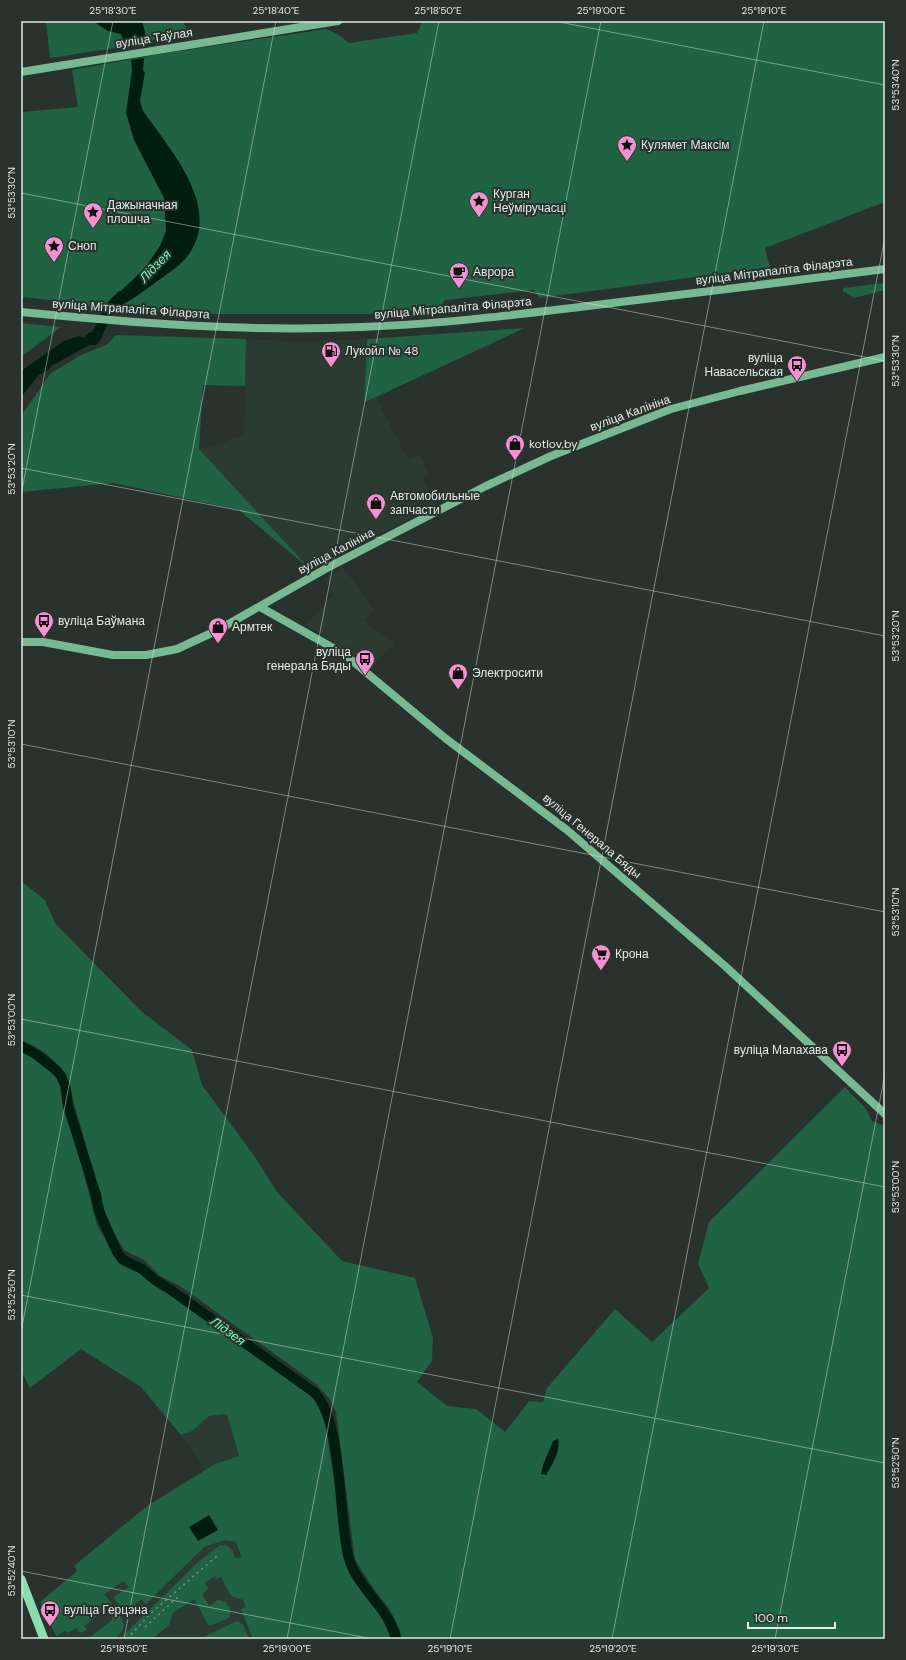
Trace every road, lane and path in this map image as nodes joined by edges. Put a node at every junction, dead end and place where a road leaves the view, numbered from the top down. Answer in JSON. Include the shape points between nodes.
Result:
{"nodes":[{"id":1,"x":338,"y":21,"type":"edge"},
{"id":2,"x":21,"y":72,"type":"edge"},
{"id":3,"x":885,"y":269,"type":"edge"},
{"id":4,"x":21,"y":312,"type":"edge"},
{"id":5,"x":885,"y":357,"type":"edge"},
{"id":6,"x":260,"y":607,"type":"junction"},
{"id":7,"x":21,"y":642,"type":"edge"},
{"id":8,"x":885,"y":1114,"type":"edge"},
{"id":9,"x":21,"y":1580,"type":"edge"},
{"id":10,"x":44,"y":1639,"type":"edge"}],
"edges":[{"from":1,"to":2,"type":"main road","name":"вуліца Таўлая"},
{"from":3,"to":4,"type":"main road","name":"вуліца Мітрапаліта Філарэта","via":[[530,314],[427,323],[302,329],[197,326]]},
{"from":5,"to":6,"type":"main road","name":"вуліца Калініна","via":[[679,407],[603,435],[486,486],[327,568]]},
{"from":6,"to":7,"type":"main road","name":"вуліца Калініна","via":[[177,649],[146,655],[113,655],[44,642]]},
{"from":6,"to":8,"type":"main road","name":"вуліца Генерала Бяды","via":[[344,654],[445,738],[562,826],[725,966]]},
{"from":9,"to":10,"type":"main road"}]}
